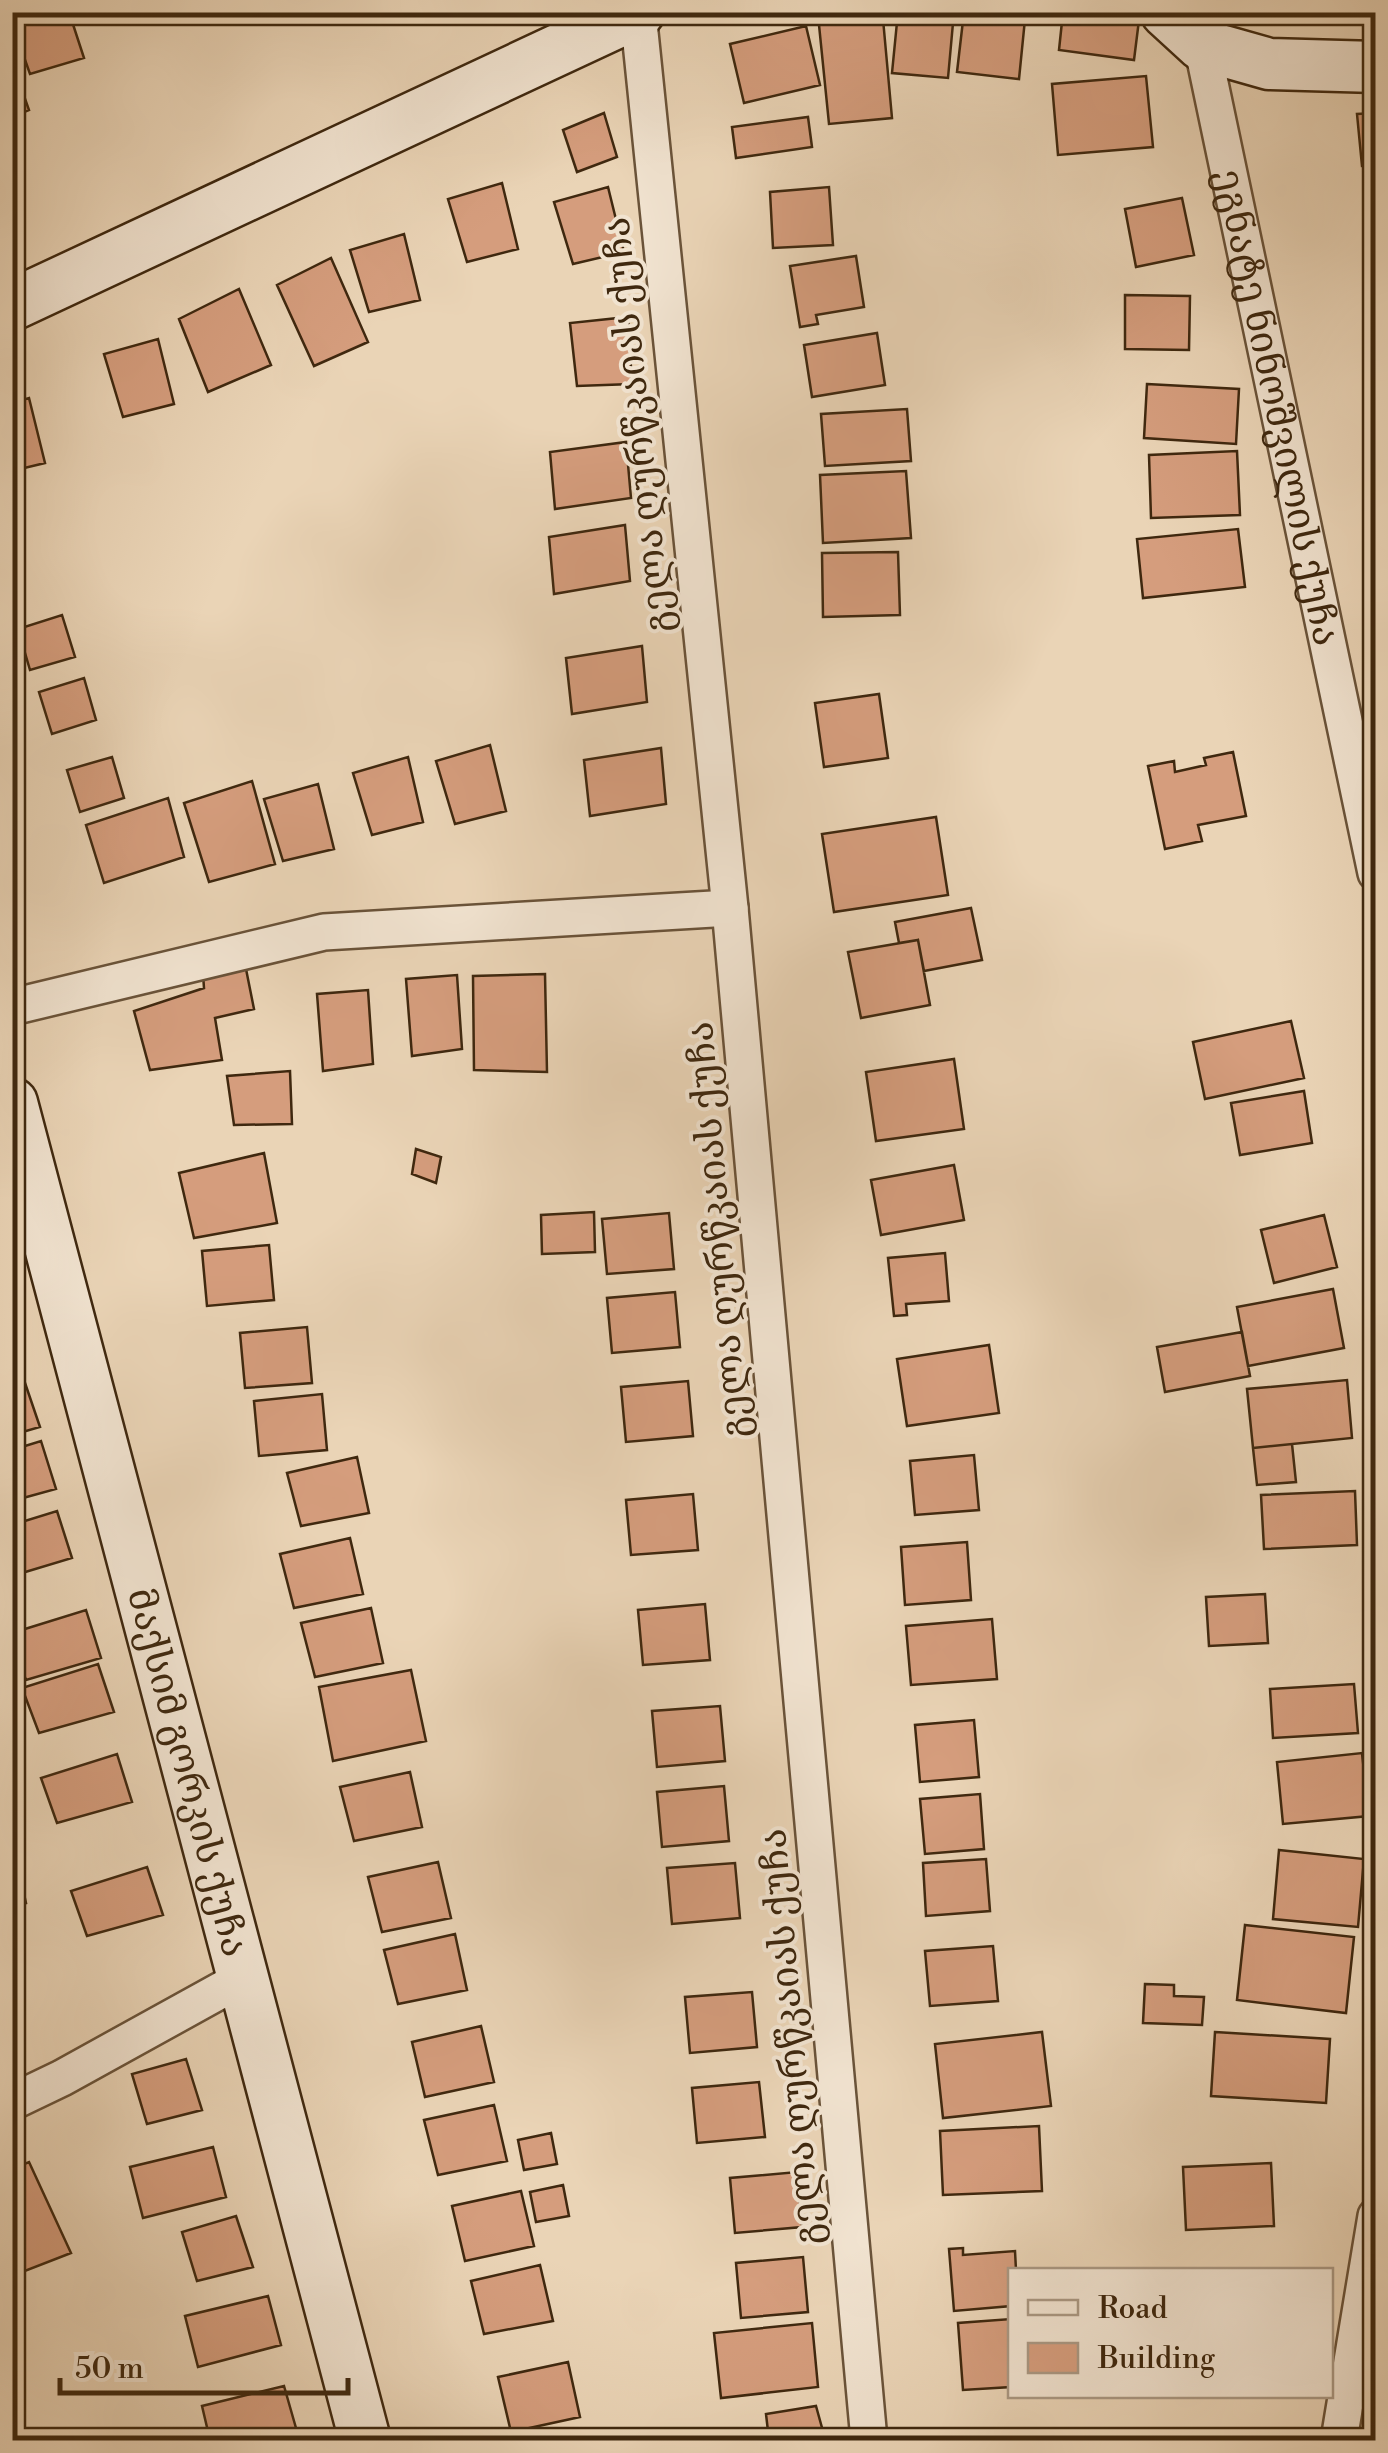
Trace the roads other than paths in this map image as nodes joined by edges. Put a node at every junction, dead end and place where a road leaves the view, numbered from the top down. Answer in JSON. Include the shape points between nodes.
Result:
{"nodes":[{"id":1,"x":638,"y":13,"type":"edge"},
{"id":2,"x":1184,"y":29,"type":"edge"},
{"id":3,"x":1376,"y":67,"type":"edge"},
{"id":4,"x":12,"y":305,"type":"edge"},
{"id":5,"x":1376,"y":873,"type":"edge"},
{"id":6,"x":730,"y":908,"type":"junction"},
{"id":7,"x":12,"y":1006,"type":"edge"},
{"id":8,"x":12,"y":1102,"type":"edge"},
{"id":9,"x":243,"y":1978,"type":"junction"},
{"id":10,"x":12,"y":2102,"type":"edge"},
{"id":11,"x":1376,"y":2216,"type":"edge"},
{"id":12,"x":365,"y":2440,"type":"edge"},
{"id":13,"x":870,"y":2440,"type":"edge"},
{"id":14,"x":1339,"y":2440,"type":"edge"}],
"edges":[{"from":1,"to":4,"type":"street"},
{"from":1,"to":6,"type":"street","name":"გელა ღურწკაიას ქუჩა"},
{"from":2,"to":3,"type":"street","via":[[1268,64]]},
{"from":2,"to":5,"type":"street","name":"ეგნატე ნინოშვილის ქუჩა"},
{"from":6,"to":7,"type":"street","via":[[324,932]]},
{"from":6,"to":13,"type":"street","name":"გელა ღურწკაიას ქუჩა"},
{"from":8,"to":9,"type":"street","name":"მაქსიმ გორკის ქუჩა"},
{"from":9,"to":10,"type":"street"},
{"from":9,"to":12,"type":"street","name":"მაქსიმ გორკის ქუჩა"},
{"from":11,"to":14,"type":"street"}]}
